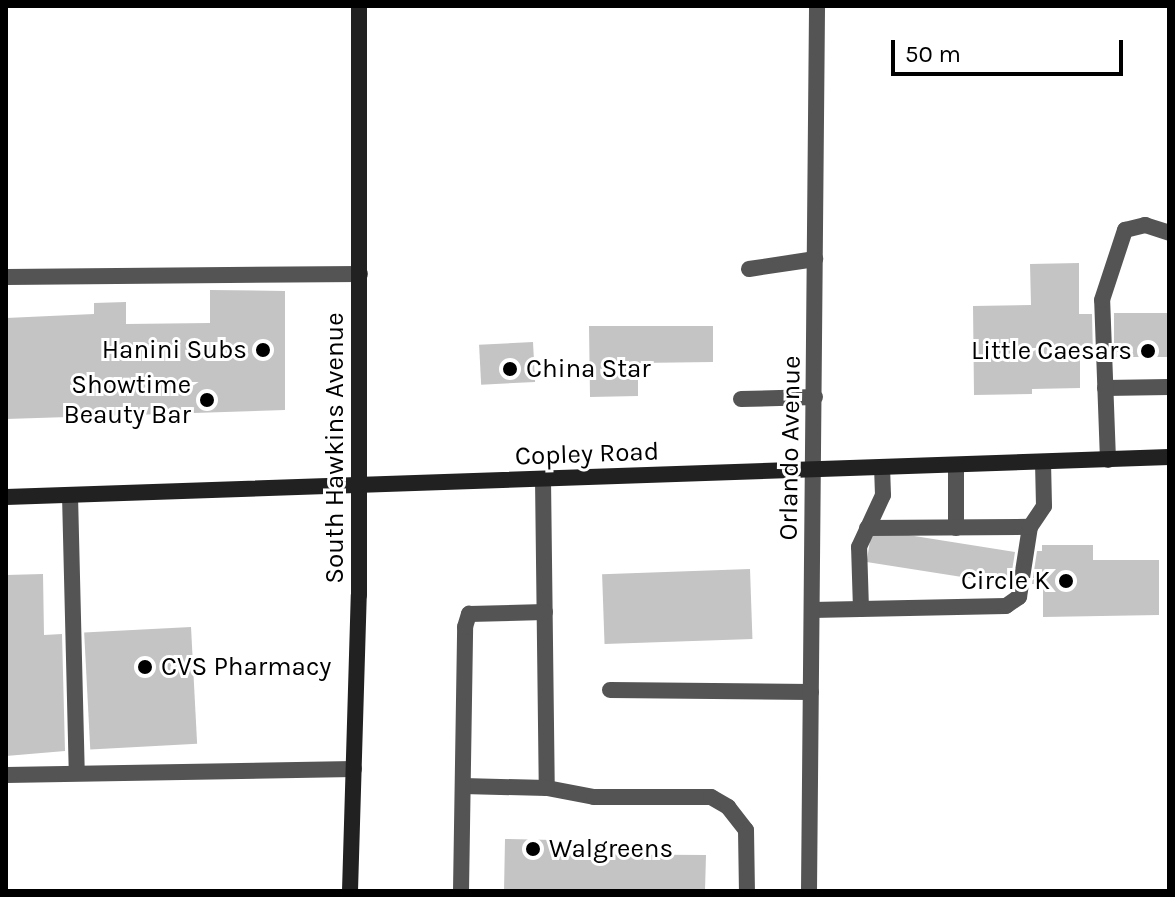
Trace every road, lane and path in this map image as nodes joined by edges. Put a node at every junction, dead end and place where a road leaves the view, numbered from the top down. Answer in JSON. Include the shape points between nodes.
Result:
{"nodes":[{"id":1,"x":359,"y":6,"type":"edge"},
{"id":2,"x":817,"y":6,"type":"edge"},
{"id":3,"x":1169,"y":233,"type":"edge"},
{"id":4,"x":815,"y":259,"type":"junction"},
{"id":5,"x":749,"y":269,"type":"dead end"},
{"id":6,"x":360,"y":274,"type":"junction"},
{"id":7,"x":6,"y":277,"type":"edge"},
{"id":8,"x":1169,"y":387,"type":"edge"},
{"id":9,"x":1105,"y":388,"type":"junction"},
{"id":10,"x":815,"y":397,"type":"junction"},
{"id":11,"x":741,"y":399,"type":"dead end"},
{"id":12,"x":1169,"y":457,"type":"edge"},
{"id":13,"x":1108,"y":460,"type":"junction"},
{"id":14,"x":1043,"y":462,"type":"junction"},
{"id":15,"x":956,"y":465,"type":"junction"},
{"id":16,"x":882,"y":467,"type":"junction"},
{"id":17,"x":814,"y":470,"type":"junction"},
{"id":18,"x":543,"y":479,"type":"junction"},
{"id":19,"x":357,"y":486,"type":"junction"},
{"id":20,"x":70,"y":495,"type":"junction"},
{"id":21,"x":6,"y":497,"type":"edge"},
{"id":22,"x":1030,"y":527,"type":"junction"},
{"id":23,"x":867,"y":528,"type":"junction"},
{"id":24,"x":956,"y":528,"type":"junction"},
{"id":25,"x":861,"y":609,"type":"junction"},
{"id":26,"x":812,"y":610,"type":"junction"},
{"id":27,"x":545,"y":612,"type":"junction"},
{"id":28,"x":610,"y":690,"type":"dead end"},
{"id":29,"x":811,"y":692,"type":"junction"},
{"id":30,"x":354,"y":769,"type":"junction"},
{"id":31,"x":77,"y":773,"type":"junction"},
{"id":32,"x":6,"y":775,"type":"edge"},
{"id":33,"x":463,"y":786,"type":"junction"},
{"id":34,"x":547,"y":788,"type":"junction"},
{"id":35,"x":350,"y":891,"type":"edge"},
{"id":36,"x":461,"y":891,"type":"edge"},
{"id":37,"x":747,"y":891,"type":"edge"},
{"id":38,"x":809,"y":891,"type":"edge"}],
"edges":[{"from":1,"to":6,"type":"main road","name":"South Hawkins Avenue"},
{"from":2,"to":4,"type":"street","name":"Orlando Avenue"},
{"from":3,"to":9,"type":"street","via":[[1145,225],[1125,230],[1102,300]]},
{"from":4,"to":5,"type":"street"},
{"from":4,"to":10,"type":"street","name":"Orlando Avenue"},
{"from":6,"to":7,"type":"street"},
{"from":6,"to":19,"type":"main road","name":"South Hawkins Avenue"},
{"from":8,"to":9,"type":"street"},
{"from":9,"to":13,"type":"street"},
{"from":10,"to":11,"type":"street"},
{"from":10,"to":17,"type":"street","name":"Orlando Avenue"},
{"from":12,"to":13,"type":"main road","name":"Copley Road"},
{"from":13,"to":14,"type":"main road","name":"Copley Road"},
{"from":14,"to":15,"type":"main road","name":"Copley Road"},
{"from":14,"to":22,"type":"street","via":[[1044,506]]},
{"from":15,"to":16,"type":"main road","name":"Copley Road"},
{"from":15,"to":24,"type":"street"},
{"from":16,"to":17,"type":"main road","name":"Copley Road"},
{"from":16,"to":23,"type":"street","via":[[883,495]]},
{"from":17,"to":18,"type":"main road","name":"Copley Road"},
{"from":17,"to":26,"type":"street","name":"Orlando Avenue"},
{"from":18,"to":19,"type":"main road","name":"Copley Road"},
{"from":18,"to":27,"type":"street"},
{"from":19,"to":20,"type":"main road","name":"Copley Road"},
{"from":19,"to":30,"type":"main road","name":"South Hawkins Avenue"},
{"from":20,"to":21,"type":"main road","name":"Copley Road"},
{"from":20,"to":31,"type":"street"},
{"from":22,"to":24,"type":"street"},
{"from":22,"to":25,"type":"street","via":[[1019,597],[1006,606]]},
{"from":23,"to":24,"type":"street"},
{"from":23,"to":25,"type":"street","via":[[859,547]]},
{"from":25,"to":26,"type":"street"},
{"from":26,"to":29,"type":"street","name":"Orlando Avenue"},
{"from":27,"to":33,"type":"street","via":[[469,614]]},
{"from":27,"to":34,"type":"street"},
{"from":28,"to":29,"type":"street"},
{"from":29,"to":38,"type":"street","name":"Orlando Avenue"},
{"from":30,"to":31,"type":"street"},
{"from":30,"to":35,"type":"main road","name":"South Hawkins Avenue"},
{"from":31,"to":32,"type":"street"},
{"from":33,"to":34,"type":"street"},
{"from":33,"to":36,"type":"street"},
{"from":34,"to":37,"type":"street","via":[[594,797],[711,797],[728,807],[746,830]]}]}
